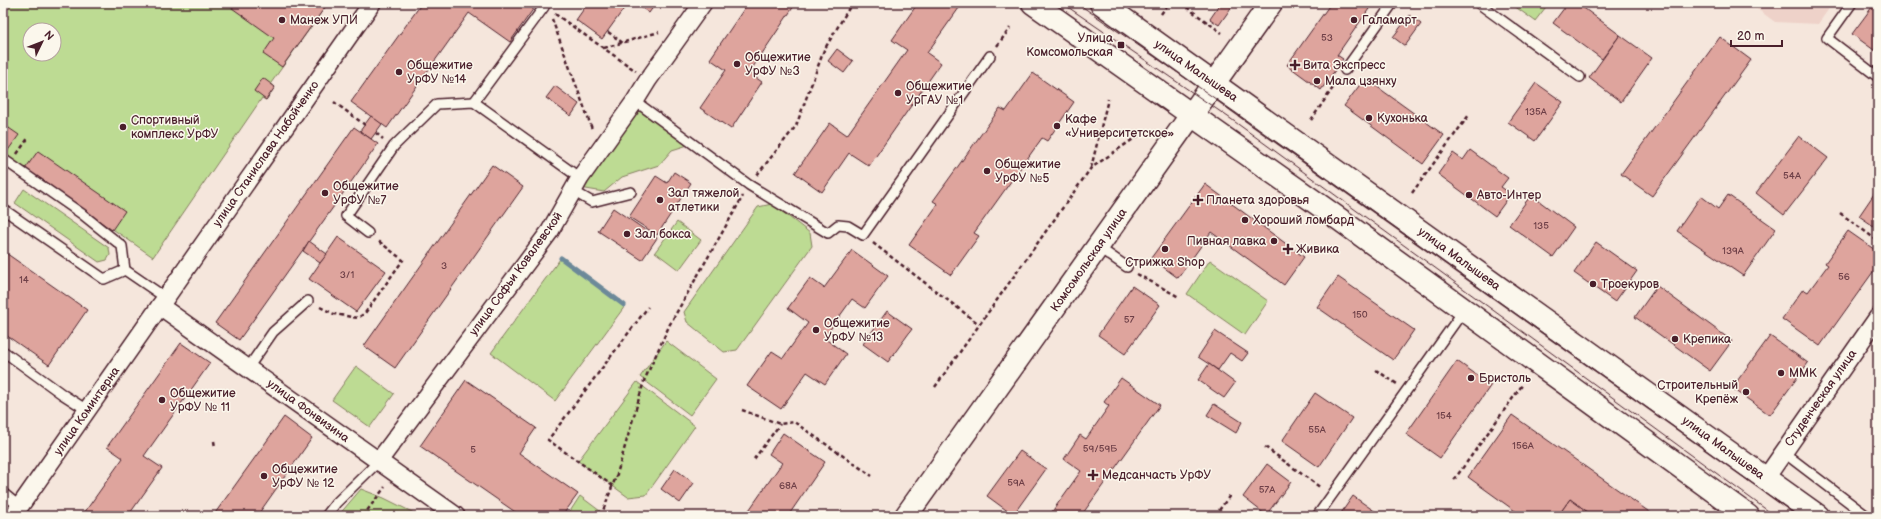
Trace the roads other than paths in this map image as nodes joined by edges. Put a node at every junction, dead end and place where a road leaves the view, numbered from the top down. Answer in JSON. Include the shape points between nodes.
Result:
{"nodes":[{"id":1,"x":372,"y":3,"type":"edge"},
{"id":2,"x":703,"y":3,"type":"edge"},
{"id":3,"x":1033,"y":3,"type":"edge"},
{"id":4,"x":1101,"y":3,"type":"edge"},
{"id":5,"x":1271,"y":3,"type":"edge"},
{"id":6,"x":1393,"y":3,"type":"edge"},
{"id":7,"x":1478,"y":3,"type":"edge"},
{"id":8,"x":1852,"y":3,"type":"edge"},
{"id":9,"x":544,"y":6,"type":"edge"},
{"id":10,"x":990,"y":56,"type":"road end"},
{"id":11,"x":1346,"y":70,"type":"road end"},
{"id":12,"x":1580,"y":77,"type":"dead end"},
{"id":13,"x":1878,"y":77,"type":"edge"},
{"id":14,"x":1214,"y":83,"type":"junction"},
{"id":15,"x":636,"y":101,"type":"junction"},
{"id":16,"x":474,"y":102,"type":"junction"},
{"id":17,"x":1192,"y":115,"type":"junction"},
{"id":18,"x":6,"y":161,"type":"edge"},
{"id":19,"x":577,"y":185,"type":"junction"},
{"id":20,"x":631,"y":192,"type":"dead end"},
{"id":21,"x":3,"y":210,"type":"edge"},
{"id":22,"x":368,"y":233,"type":"road end"},
{"id":23,"x":1098,"y":247,"type":"junction"},
{"id":24,"x":1127,"y":267,"type":"road end"},
{"id":25,"x":125,"y":270,"type":"junction"},
{"id":26,"x":308,"y":301,"type":"road end"},
{"id":27,"x":163,"y":302,"type":"junction"},
{"id":28,"x":1464,"y":310,"type":"junction"},
{"id":29,"x":1878,"y":317,"type":"edge"},
{"id":30,"x":3,"y":351,"type":"edge"},
{"id":31,"x":248,"y":368,"type":"junction"},
{"id":32,"x":87,"y":410,"type":"junction"},
{"id":33,"x":1783,"y":452,"type":"junction"},
{"id":34,"x":378,"y":462,"type":"junction"},
{"id":35,"x":1765,"y":478,"type":"junction"},
{"id":36,"x":3,"y":493,"type":"edge"},
{"id":37,"x":16,"y":511,"type":"edge"},
{"id":38,"x":1739,"y":513,"type":"edge"},
{"id":39,"x":326,"y":516,"type":"edge"},
{"id":40,"x":456,"y":516,"type":"edge"},
{"id":41,"x":906,"y":516,"type":"edge"},
{"id":42,"x":1317,"y":516,"type":"edge"},
{"id":43,"x":1818,"y":516,"type":"edge"},
{"id":44,"x":1867,"y":516,"type":"edge"}],
"edges":[{"from":1,"to":27,"type":"street","name":"улица Станислава Набойченко"},
{"from":2,"to":15,"type":"street","name":"улица Софьи Ковалевской"},
{"from":3,"to":17,"type":"main road"},
{"from":4,"to":14,"type":"main road","name":"улица Малышева"},
{"from":5,"to":14,"type":"main road","name":"Комсомольская улица"},
{"from":6,"to":11,"type":"lane"},
{"from":7,"to":12,"type":"lane"},
{"from":8,"to":13,"type":"lane","via":[[1828,38]]},
{"from":9,"to":16,"type":"lane"},
{"from":10,"to":15,"type":"lane","via":[[863,235],[848,226],[838,225],[828,233],[749,185]]},
{"from":14,"to":17,"type":"main road","name":"Комсомольская улица"},
{"from":14,"to":35,"type":"main road","name":"улица Малышева"},
{"from":15,"to":19,"type":"street","name":"улица Софьи Ковалевской"},
{"from":16,"to":19,"type":"lane"},
{"from":16,"to":22,"type":"lane","via":[[437,104],[394,146],[346,216]]},
{"from":17,"to":23,"type":"main road","name":"Комсомольская улица"},
{"from":17,"to":28,"type":"main road"},
{"from":18,"to":25,"type":"lane","via":[[82,214],[122,246]]},
{"from":19,"to":20,"type":"lane","via":[[592,202]]},
{"from":19,"to":34,"type":"street","name":"улица Софьи Ковалевской","via":[[550,231]]},
{"from":21,"to":25,"type":"lane","via":[[104,279]]},
{"from":23,"to":24,"type":"lane"},
{"from":23,"to":41,"type":"main road","name":"Комсомольская улица"},
{"from":25,"to":27,"type":"lane"},
{"from":26,"to":31,"type":"lane","via":[[273,332]]},
{"from":27,"to":31,"type":"street","name":"улица Фонвизина"},
{"from":27,"to":32,"type":"street","name":"улица Коминтерна"},
{"from":28,"to":38,"type":"main road"},
{"from":28,"to":42,"type":"lane"},
{"from":29,"to":33,"type":"street","name":"Студенческая улица"},
{"from":30,"to":32,"type":"lane"},
{"from":31,"to":34,"type":"street","name":"улица Фонвизина"},
{"from":32,"to":37,"type":"street","name":"улица Коминтерна"},
{"from":33,"to":35,"type":"street","name":"Студенческая улица"},
{"from":33,"to":44,"type":"lane"},
{"from":34,"to":39,"type":"lane","via":[[336,502]]},
{"from":34,"to":40,"type":"street","name":"улица Фонвизина"},
{"from":35,"to":43,"type":"main road","name":"улица Малышева"},
{"from":36,"to":37,"type":"lane"}]}
